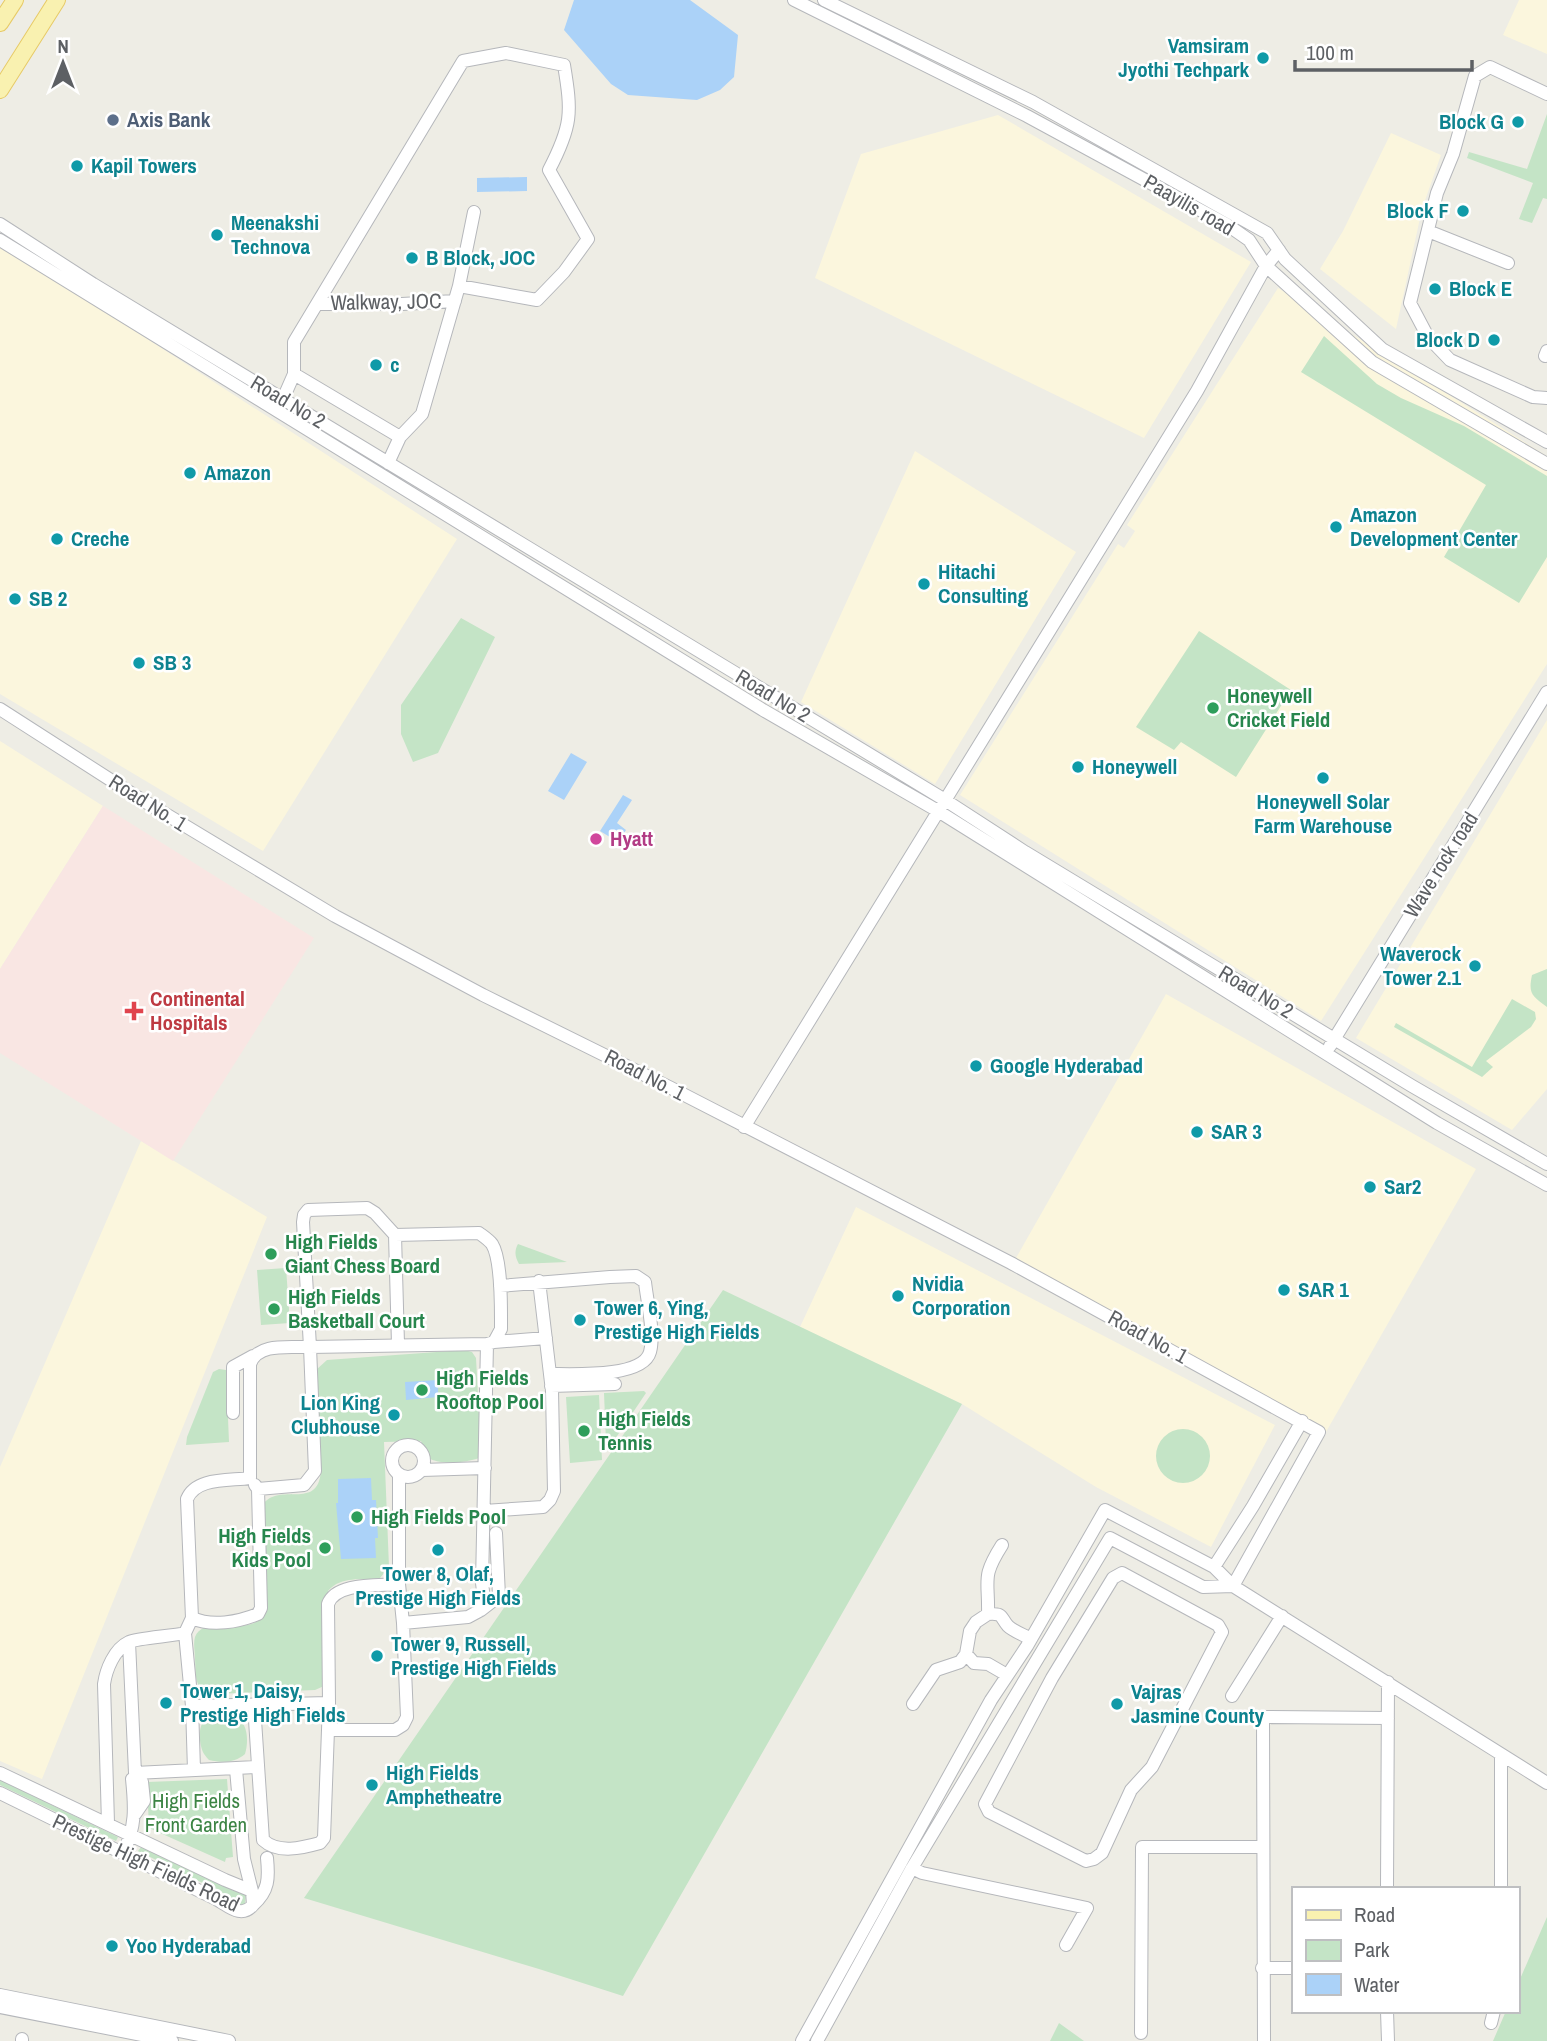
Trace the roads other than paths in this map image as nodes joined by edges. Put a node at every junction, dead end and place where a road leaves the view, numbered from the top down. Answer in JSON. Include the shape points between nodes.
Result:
{"nodes":[{"id":1,"x":15,"y":0,"type":"edge"},
{"id":2,"x":57,"y":0,"type":"edge"},
{"id":3,"x":794,"y":0,"type":"edge"},
{"id":4,"x":824,"y":0,"type":"edge"},
{"id":5,"x":0,"y":23,"type":"edge"},
{"id":6,"x":0,"y":90,"type":"edge"},
{"id":7,"x":1547,"y":94,"type":"edge"},
{"id":8,"x":474,"y":212,"type":"dead end"},
{"id":9,"x":0,"y":224,"type":"edge"},
{"id":10,"x":1428,"y":231,"type":"junction"},
{"id":11,"x":0,"y":240,"type":"edge"},
{"id":12,"x":1279,"y":250,"type":"junction"},
{"id":13,"x":1508,"y":263,"type":"dead end"},
{"id":14,"x":1266,"y":266,"type":"junction"},
{"id":15,"x":459,"y":286,"type":"junction"},
{"id":16,"x":455,"y":301,"type":"junction"},
{"id":17,"x":317,"y":304,"type":"junction"},
{"id":18,"x":1382,"y":349,"type":"junction"},
{"id":19,"x":1372,"y":362,"type":"junction"},
{"id":20,"x":294,"y":374,"type":"junction"},
{"id":21,"x":1547,"y":398,"type":"edge"},
{"id":22,"x":283,"y":399,"type":"junction"},
{"id":23,"x":400,"y":437,"type":"junction"},
{"id":24,"x":1547,"y":442,"type":"edge"},
{"id":25,"x":388,"y":463,"type":"junction"},
{"id":26,"x":1547,"y":464,"type":"edge"},
{"id":27,"x":1547,"y":692,"type":"edge"},
{"id":28,"x":0,"y":709,"type":"edge"},
{"id":29,"x":942,"y":806,"type":"junction"},
{"id":30,"x":1335,"y":1038,"type":"junction"},
{"id":31,"x":1326,"y":1052,"type":"junction"},
{"id":32,"x":744,"y":1127,"type":"junction"},
{"id":33,"x":1547,"y":1164,"type":"edge"},
{"id":34,"x":1547,"y":1185,"type":"edge"},
{"id":35,"x":395,"y":1235,"type":"junction"},
{"id":36,"x":539,"y":1281,"type":"junction"},
{"id":37,"x":499,"y":1286,"type":"junction"},
{"id":38,"x":546,"y":1338,"type":"junction"},
{"id":39,"x":491,"y":1343,"type":"junction"},
{"id":40,"x":398,"y":1344,"type":"junction"},
{"id":41,"x":310,"y":1347,"type":"junction"},
{"id":42,"x":253,"y":1356,"type":"junction"},
{"id":43,"x":551,"y":1380,"type":"junction"},
{"id":44,"x":614,"y":1384,"type":"dead end"},
{"id":45,"x":233,"y":1413,"type":"dead end"},
{"id":46,"x":1302,"y":1422,"type":"junction"},
{"id":47,"x":485,"y":1468,"type":"junction"},
{"id":48,"x":422,"y":1470,"type":"junction"},
{"id":49,"x":399,"y":1474,"type":"junction"},
{"id":50,"x":254,"y":1483,"type":"junction"},
{"id":51,"x":484,"y":1511,"type":"junction"},
{"id":52,"x":496,"y":1533,"type":"dead end"},
{"id":53,"x":1002,"y":1545,"type":"dead end"},
{"id":54,"x":1214,"y":1567,"type":"junction"},
{"id":55,"x":399,"y":1584,"type":"junction"},
{"id":56,"x":1233,"y":1586,"type":"junction"},
{"id":57,"x":481,"y":1611,"type":"junction"},
{"id":58,"x":988,"y":1614,"type":"junction"},
{"id":59,"x":1282,"y":1616,"type":"junction"},
{"id":60,"x":192,"y":1618,"type":"junction"},
{"id":61,"x":402,"y":1623,"type":"junction"},
{"id":62,"x":185,"y":1633,"type":"junction"},
{"id":63,"x":1050,"y":1639,"type":"junction"},
{"id":64,"x":129,"y":1642,"type":"junction"},
{"id":65,"x":1029,"y":1642,"type":"junction"},
{"id":66,"x":1070,"y":1649,"type":"junction"},
{"id":67,"x":966,"y":1654,"type":"junction"},
{"id":68,"x":1041,"y":1655,"type":"junction"},
{"id":69,"x":1060,"y":1666,"type":"junction"},
{"id":70,"x":1007,"y":1675,"type":"junction"},
{"id":71,"x":1388,"y":1682,"type":"junction"},
{"id":72,"x":1232,"y":1696,"type":"dead end"},
{"id":73,"x":329,"y":1703,"type":"junction"},
{"id":74,"x":913,"y":1704,"type":"dead end"},
{"id":75,"x":254,"y":1705,"type":"junction"},
{"id":76,"x":192,"y":1706,"type":"junction"},
{"id":77,"x":1388,"y":1718,"type":"junction"},
{"id":78,"x":328,"y":1730,"type":"junction"},
{"id":79,"x":1502,"y":1755,"type":"junction"},
{"id":80,"x":257,"y":1767,"type":"junction"},
{"id":81,"x":236,"y":1769,"type":"junction"},
{"id":82,"x":194,"y":1770,"type":"junction"},
{"id":83,"x":0,"y":1773,"type":"edge"},
{"id":84,"x":137,"y":1780,"type":"dead end"},
{"id":85,"x":1547,"y":1783,"type":"edge"},
{"id":86,"x":0,"y":1793,"type":"edge"},
{"id":87,"x":108,"y":1823,"type":"junction"},
{"id":88,"x":132,"y":1835,"type":"junction"},
{"id":89,"x":1263,"y":1847,"type":"junction"},
{"id":90,"x":123,"y":1853,"type":"junction"},
{"id":91,"x":267,"y":1858,"type":"dead end"},
{"id":92,"x":912,"y":1868,"type":"junction"},
{"id":93,"x":1387,"y":1887,"type":"edge"},
{"id":94,"x":1501,"y":1887,"type":"edge"},
{"id":95,"x":252,"y":1891,"type":"junction"},
{"id":96,"x":253,"y":1905,"type":"junction"},
{"id":97,"x":1066,"y":1945,"type":"dead end"},
{"id":98,"x":1262,"y":1968,"type":"junction"},
{"id":99,"x":1292,"y":1968,"type":"edge"},
{"id":100,"x":0,"y":1995,"type":"edge"},
{"id":101,"x":0,"y":2007,"type":"edge"},
{"id":102,"x":1388,"y":2013,"type":"edge"},
{"id":103,"x":1141,"y":2033,"type":"dead end"},
{"id":104,"x":172,"y":2041,"type":"edge"},
{"id":105,"x":229,"y":2041,"type":"edge"},
{"id":106,"x":802,"y":2041,"type":"edge"},
{"id":107,"x":817,"y":2041,"type":"edge"},
{"id":108,"x":1264,"y":2041,"type":"edge"},
{"id":109,"x":1388,"y":2041,"type":"edge"}],
"edges":[{"from":1,"to":5,"type":"main road"},
{"from":2,"to":6,"type":"main road"},
{"from":3,"to":14,"type":"street","name":"Paayilis road","via":[[1027,116],[1226,224],[1249,240]]},
{"from":4,"to":12,"type":"street","name":"Paayilis road","via":[[1032,102],[1267,233]]},
{"from":7,"to":10,"type":"street","via":[[1490,67],[1475,76]]},
{"from":8,"to":15,"type":"street"},
{"from":9,"to":22,"type":"street","name":"Road No 2"},
{"from":10,"to":13,"type":"street"},
{"from":10,"to":21,"type":"street","via":[[1410,303],[1428,337],[1450,360],[1533,397]]},
{"from":11,"to":29,"type":"street","name":"Road No 2","via":[[763,710]]},
{"from":12,"to":14,"type":"street"},
{"from":12,"to":18,"type":"street","name":"Paayilis road"},
{"from":14,"to":19,"type":"street","name":"Paayilis road"},
{"from":14,"to":29,"type":"street","via":[[1197,391]]},
{"from":15,"to":16,"type":"street"},
{"from":15,"to":17,"type":"street","via":[[537,300],[588,239],[549,170],[564,141],[571,105],[564,65],[506,53],[463,61]]},
{"from":16,"to":17,"type":"street","name":"Walkway, JOC"},
{"from":16,"to":23,"type":"street","via":[[422,414]]},
{"from":17,"to":20,"type":"street","via":[[295,342]]},
{"from":18,"to":19,"type":"street"},
{"from":18,"to":24,"type":"street","name":"Paayilis road"},
{"from":19,"to":26,"type":"street","name":"Paayilis road"},
{"from":20,"to":22,"type":"street"},
{"from":20,"to":23,"type":"street"},
{"from":22,"to":25,"type":"street","name":"Road No 2"},
{"from":23,"to":25,"type":"street"},
{"from":25,"to":29,"type":"street","name":"Road No 2"},
{"from":27,"to":30,"type":"street","name":"Wave rock road"},
{"from":28,"to":32,"type":"street","name":"Road No. 1","via":[[315,905]]},
{"from":29,"to":30,"type":"street","name":"Road No 2"},
{"from":29,"to":31,"type":"street","name":"Road No 2","via":[[1022,865]]},
{"from":29,"to":32,"type":"street"},
{"from":30,"to":31,"type":"street","name":"Wave rock road"},
{"from":30,"to":33,"type":"street","name":"Road No 2"},
{"from":31,"to":34,"type":"street","name":"Road No 2","via":[[1437,1123]]},
{"from":32,"to":46,"type":"street","name":"Road No. 1","via":[[1011,1263]]},
{"from":35,"to":37,"type":"street","via":[[479,1233],[494,1248]]},
{"from":35,"to":40,"type":"street"},
{"from":35,"to":41,"type":"street","via":[[367,1208],[308,1210],[304,1215]]},
{"from":36,"to":37,"type":"street"},
{"from":36,"to":38,"type":"street"},
{"from":36,"to":43,"type":"street","via":[[636,1276],[645,1282],[651,1338],[646,1362],[632,1369]]},
{"from":37,"to":39,"type":"street","via":[[501,1329]]},
{"from":38,"to":39,"type":"street"},
{"from":38,"to":43,"type":"street"},
{"from":39,"to":40,"type":"street"},
{"from":39,"to":47,"type":"street"},
{"from":40,"to":41,"type":"street"},
{"from":41,"to":42,"type":"street","via":[[264,1349]]},
{"from":41,"to":50,"type":"street","via":[[315,1471],[304,1485]]},
{"from":42,"to":45,"type":"street","via":[[233,1367]]},
{"from":42,"to":50,"type":"street"},
{"from":43,"to":44,"type":"street"},
{"from":43,"to":51,"type":"street","via":[[554,1490],[550,1500],[531,1510]]},
{"from":46,"to":54,"type":"street"},
{"from":46,"to":56,"type":"street","name":"Road No. 1","via":[[1319,1432]]},
{"from":47,"to":48,"type":"street"},
{"from":47,"to":51,"type":"street"},
{"from":48,"to":49,"type":"street","via":[[414,1476]]},
{"from":48,"to":49,"type":"street","via":[[422,1453],[415,1446],[404,1446],[395,1451],[392,1461]]},
{"from":49,"to":55,"type":"street"},
{"from":50,"to":60,"type":"street","via":[[200,1484],[191,1490],[187,1499]]},
{"from":50,"to":60,"type":"street","via":[[261,1608],[240,1622]]},
{"from":51,"to":57,"type":"street"},
{"from":52,"to":57,"type":"street","via":[[499,1596]]},
{"from":53,"to":58,"type":"street","via":[[987,1573]]},
{"from":54,"to":56,"type":"street"},
{"from":54,"to":65,"type":"street","via":[[1105,1510]]},
{"from":55,"to":61,"type":"street"},
{"from":55,"to":73,"type":"street","via":[[340,1590],[331,1596]]},
{"from":56,"to":59,"type":"street"},
{"from":56,"to":63,"type":"street","via":[[1203,1587],[1110,1538]]},
{"from":57,"to":61,"type":"street","via":[[468,1617]]},
{"from":58,"to":65,"type":"street","via":[[1000,1616]]},
{"from":58,"to":67,"type":"street","via":[[970,1631]]},
{"from":59,"to":71,"type":"street"},
{"from":59,"to":72,"type":"street"},
{"from":60,"to":62,"type":"street"},
{"from":61,"to":78,"type":"street","via":[[407,1717],[403,1725],[395,1730]]},
{"from":62,"to":64,"type":"street"},
{"from":62,"to":76,"type":"street"},
{"from":63,"to":66,"type":"street"},
{"from":63,"to":68,"type":"street"},
{"from":64,"to":82,"type":"street","via":[[135,1773]]},
{"from":64,"to":87,"type":"street","via":[[113,1657],[104,1684]]},
{"from":65,"to":68,"type":"street"},
{"from":65,"to":70,"type":"street"},
{"from":66,"to":69,"type":"street"},
{"from":66,"to":69,"type":"street","via":[[1113,1577],[1122,1573],[1218,1625],[1222,1632],[1152,1767],[1131,1790],[1102,1853],[1086,1861],[989,1812],[985,1804]]},
{"from":67,"to":70,"type":"street","via":[[974,1663],[988,1664]]},
{"from":67,"to":74,"type":"street","via":[[960,1662],[936,1670]]},
{"from":68,"to":69,"type":"street"},
{"from":68,"to":92,"type":"street"},
{"from":70,"to":106,"type":"street"},
{"from":71,"to":77,"type":"street"},
{"from":71,"to":79,"type":"street"},
{"from":73,"to":75,"type":"street"},
{"from":73,"to":78,"type":"street"},
{"from":75,"to":76,"type":"street"},
{"from":75,"to":80,"type":"street"},
{"from":76,"to":82,"type":"street"},
{"from":77,"to":89,"type":"street","via":[[1263,1717]]},
{"from":77,"to":93,"type":"street"},
{"from":78,"to":80,"type":"street","via":[[324,1838],[320,1843],[285,1848],[263,1840]]},
{"from":79,"to":85,"type":"street"},
{"from":79,"to":94,"type":"street"},
{"from":80,"to":81,"type":"street"},
{"from":81,"to":82,"type":"street"},
{"from":81,"to":95,"type":"street"},
{"from":83,"to":87,"type":"street","name":"Prestige High Fields Road"},
{"from":84,"to":88,"type":"street"},
{"from":86,"to":90,"type":"street","name":"Prestige High Fields Road"},
{"from":87,"to":88,"type":"street","name":"Prestige High Fields Road"},
{"from":88,"to":90,"type":"street"},
{"from":88,"to":95,"type":"street","name":"Prestige High Fields Road"},
{"from":89,"to":98,"type":"street"},
{"from":89,"to":103,"type":"street","via":[[1142,1847]]},
{"from":90,"to":96,"type":"street","name":"Prestige High Fields Road","via":[[235,1910],[242,1912]]},
{"from":91,"to":96,"type":"street","via":[[267,1889]]},
{"from":92,"to":97,"type":"street","via":[[1087,1908]]},
{"from":92,"to":107,"type":"street"},
{"from":95,"to":96,"type":"street","name":"Prestige High Fields Road"},
{"from":98,"to":99,"type":"street"},
{"from":98,"to":108,"type":"street"},
{"from":100,"to":105,"type":"street"},
{"from":101,"to":104,"type":"street"},
{"from":102,"to":109,"type":"street"}]}
